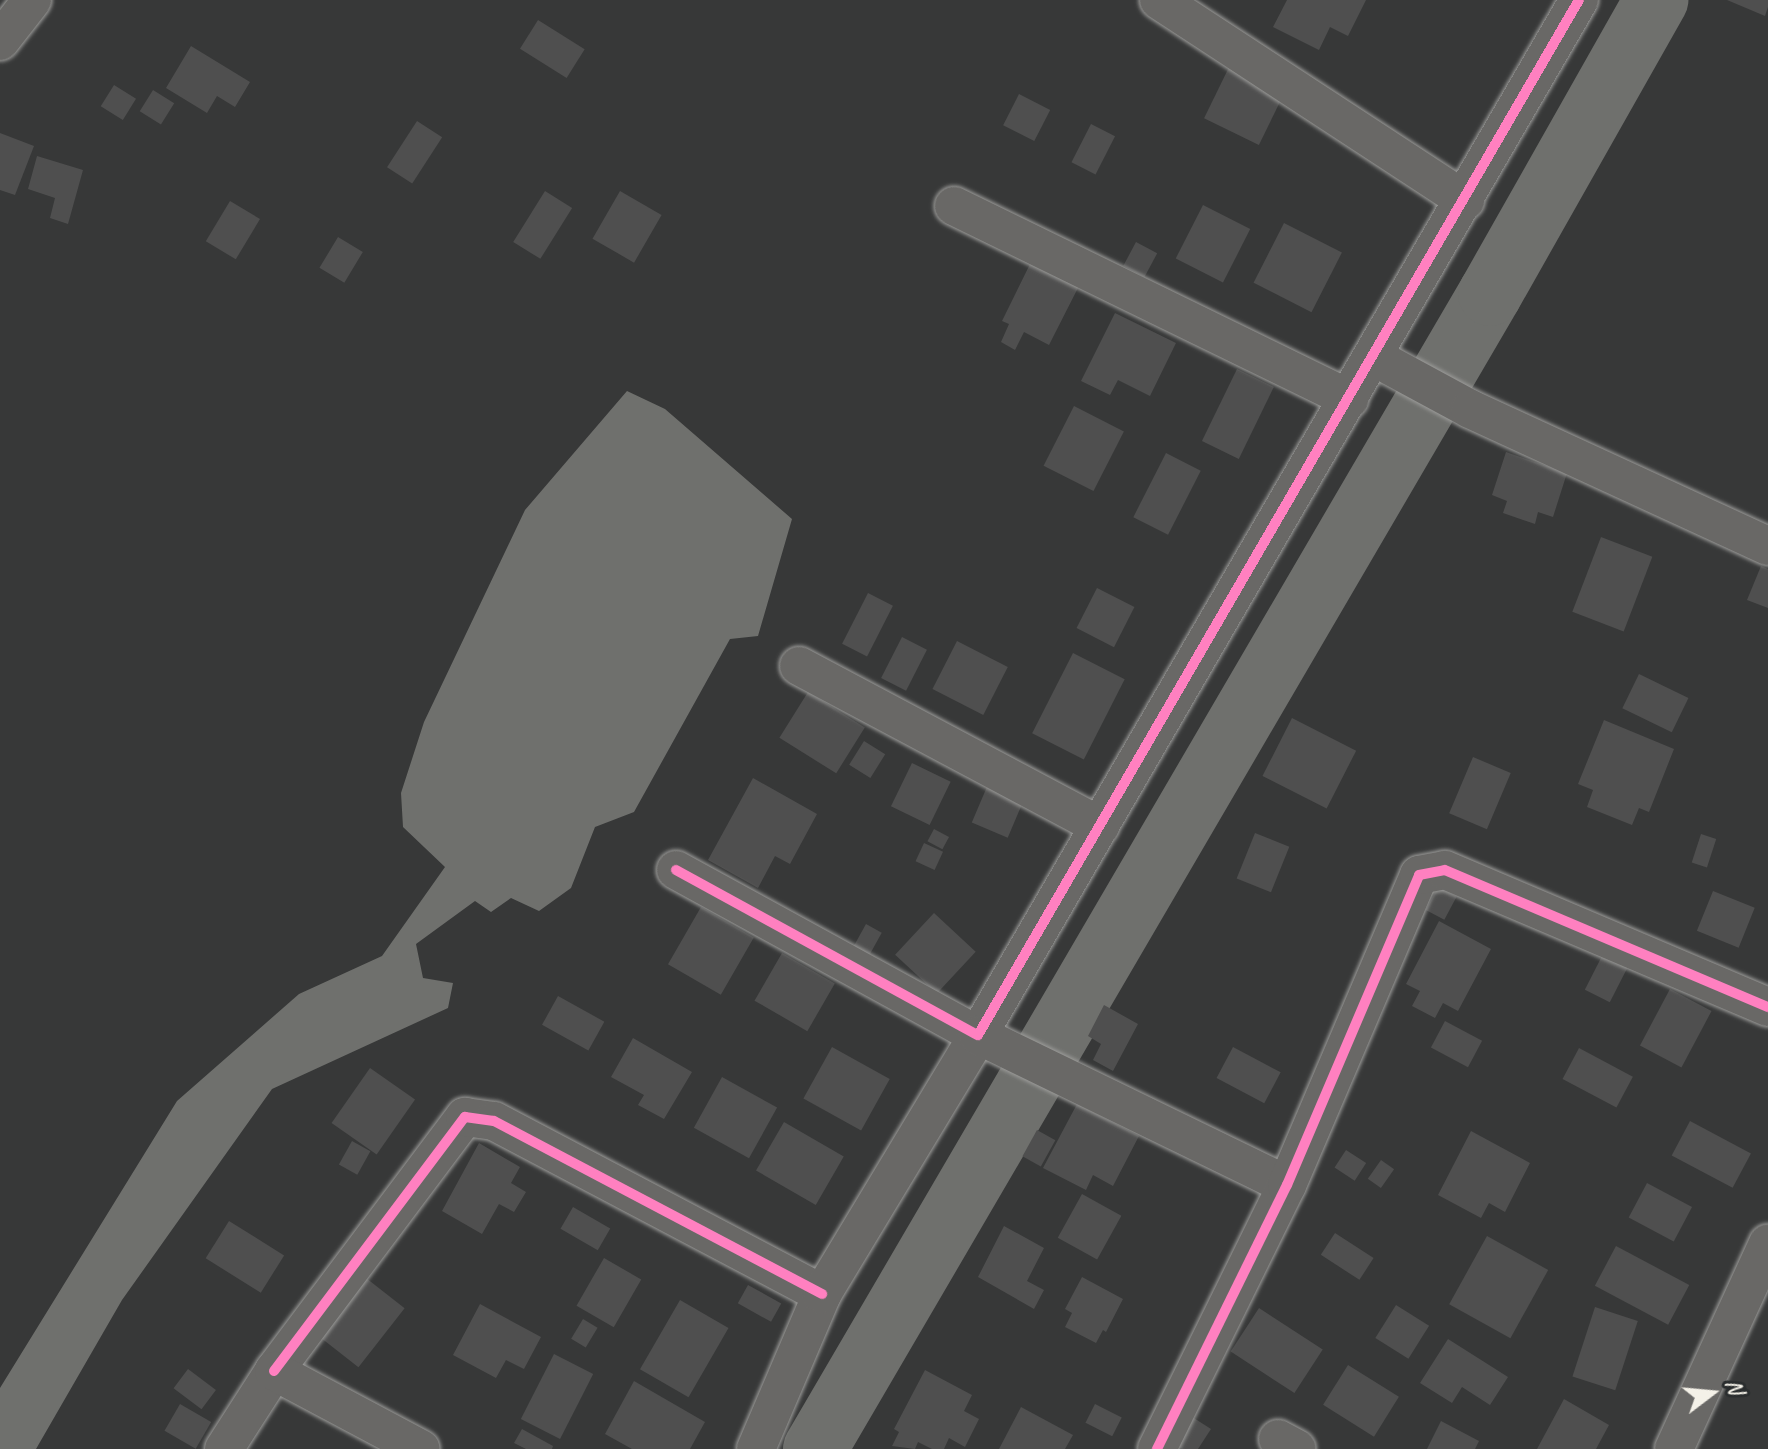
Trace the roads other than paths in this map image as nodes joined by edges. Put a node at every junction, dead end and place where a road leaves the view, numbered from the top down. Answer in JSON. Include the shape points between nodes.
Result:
{"nodes":[{"id":1,"x":32,"y":0,"type":"edge"},
{"id":2,"x":1159,"y":0,"type":"edge"},
{"id":3,"x":1579,"y":0,"type":"edge"},
{"id":4,"x":0,"y":41,"type":"edge"},
{"id":5,"x":1465,"y":200,"type":"junction"},
{"id":6,"x":954,"y":206,"type":"dead end"},
{"id":7,"x":1374,"y":357,"type":"junction"},
{"id":8,"x":1349,"y":399,"type":"junction"},
{"id":9,"x":1768,"y":546,"type":"edge"},
{"id":10,"x":799,"y":666,"type":"dead end"},
{"id":11,"x":1100,"y":826,"type":"junction"},
{"id":12,"x":676,"y":870,"type":"dead end"},
{"id":13,"x":1768,"y":1007,"type":"edge"},
{"id":14,"x":978,"y":1035,"type":"junction"},
{"id":15,"x":1287,"y":1185,"type":"junction"},
{"id":16,"x":1768,"y":1244,"type":"edge"},
{"id":17,"x":822,"y":1294,"type":"junction"},
{"id":18,"x":274,"y":1371,"type":"junction"},
{"id":19,"x":759,"y":1448,"type":"edge"},
{"id":20,"x":224,"y":1449,"type":"edge"},
{"id":21,"x":421,"y":1449,"type":"edge"},
{"id":22,"x":1157,"y":1449,"type":"edge"},
{"id":23,"x":1674,"y":1449,"type":"edge"}],
"edges":[{"from":1,"to":4,"type":"street"},
{"from":2,"to":5,"type":"street"},
{"from":3,"to":5,"type":"street"},
{"from":5,"to":7,"type":"street"},
{"from":6,"to":8,"type":"street"},
{"from":7,"to":8,"type":"street"},
{"from":7,"to":9,"type":"street","via":[[1470,409]]},
{"from":8,"to":11,"type":"street"},
{"from":10,"to":11,"type":"street"},
{"from":11,"to":14,"type":"street"},
{"from":12,"to":14,"type":"street"},
{"from":13,"to":15,"type":"street","via":[[1445,870],[1419,875]]},
{"from":14,"to":15,"type":"street"},
{"from":14,"to":17,"type":"street"},
{"from":15,"to":22,"type":"street"},
{"from":16,"to":23,"type":"street"},
{"from":17,"to":18,"type":"street","via":[[494,1121],[465,1117]]},
{"from":17,"to":19,"type":"street"},
{"from":18,"to":20,"type":"street"},
{"from":18,"to":21,"type":"street"}]}
